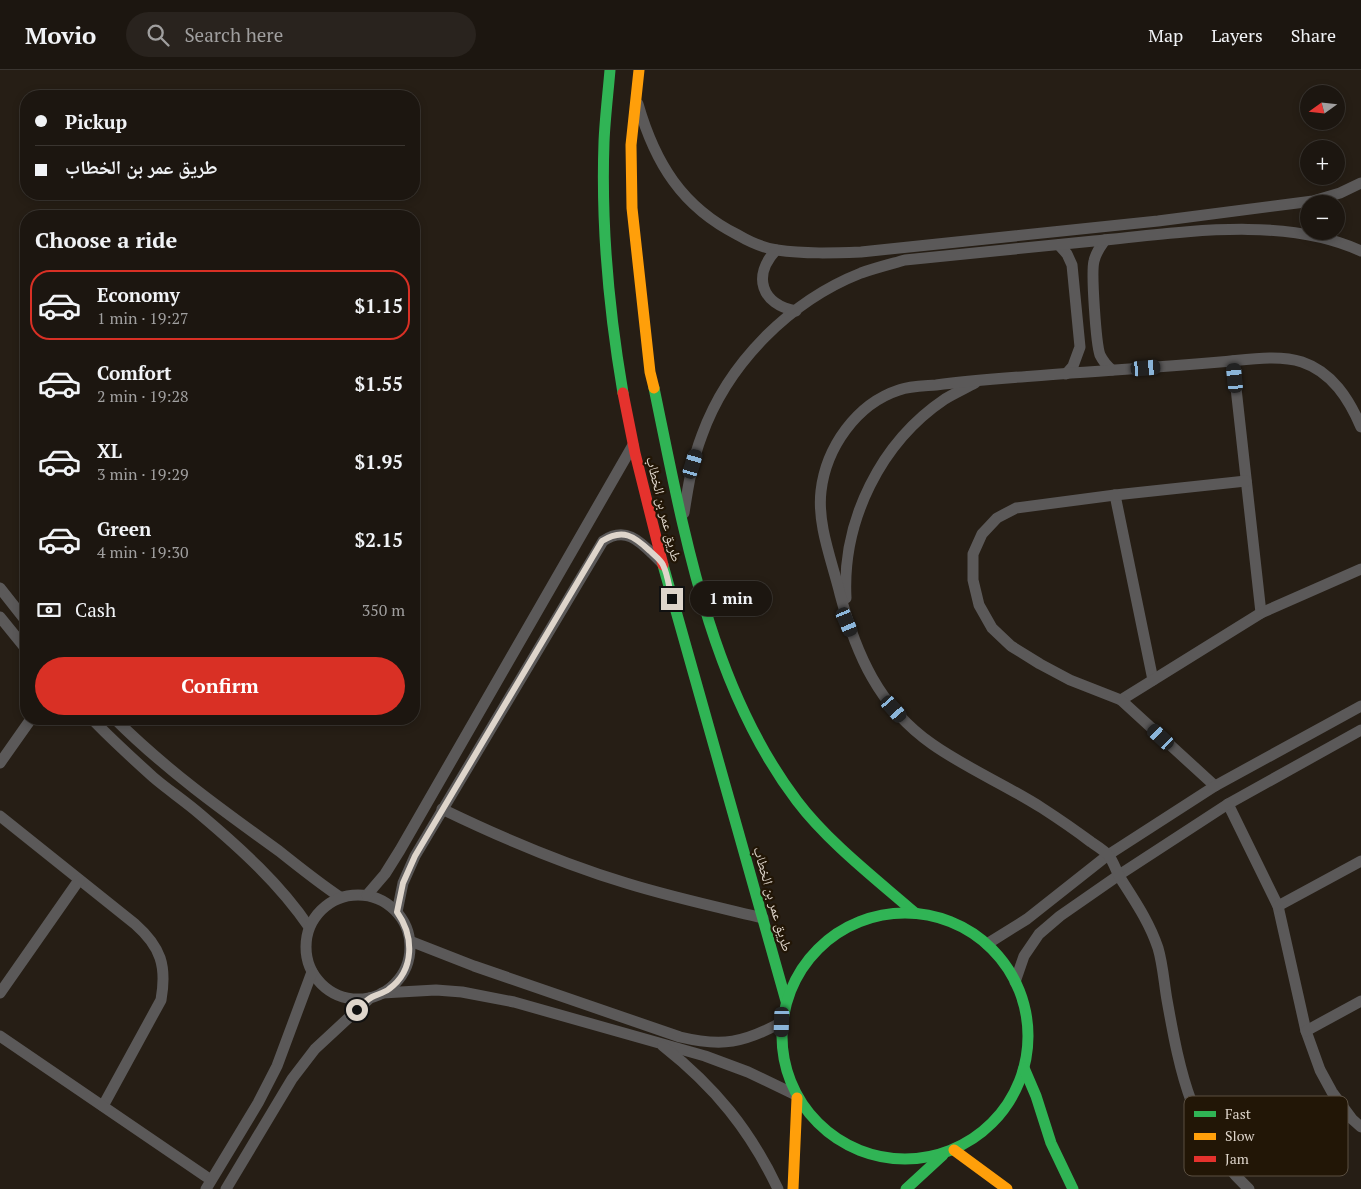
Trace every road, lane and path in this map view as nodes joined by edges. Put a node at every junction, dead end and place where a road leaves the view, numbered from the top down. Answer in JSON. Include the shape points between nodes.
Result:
{"nodes":[{"id":1,"x":610,"y":70,"type":"edge"},
{"id":2,"x":639,"y":70,"type":"edge"},
{"id":3,"x":636,"y":97,"type":"junction"},
{"id":4,"x":1358,"y":186,"type":"edge"},
{"id":5,"x":1105,"y":240,"type":"junction"},
{"id":6,"x":1059,"y":245,"type":"junction"},
{"id":7,"x":776,"y":250,"type":"junction"},
{"id":8,"x":1361,"y":252,"type":"edge"},
{"id":9,"x":796,"y":311,"type":"junction"},
{"id":10,"x":1233,"y":361,"type":"junction"},
{"id":11,"x":1112,"y":370,"type":"junction"},
{"id":12,"x":1066,"y":374,"type":"junction"},
{"id":13,"x":983,"y":379,"type":"junction"},
{"id":14,"x":1361,"y":426,"type":"edge"},
{"id":15,"x":633,"y":445,"type":"junction"},
{"id":16,"x":1246,"y":481,"type":"junction"},
{"id":17,"x":1114,"y":495,"type":"junction"},
{"id":18,"x":683,"y":525,"type":"junction"},
{"id":19,"x":663,"y":563,"type":"junction"},
{"id":20,"x":1361,"y":569,"type":"edge"},
{"id":21,"x":0,"y":588,"type":"edge"},
{"id":22,"x":20,"y":613,"type":"edge"},
{"id":23,"x":1261,"y":613,"type":"junction"},
{"id":24,"x":0,"y":616,"type":"edge"},
{"id":25,"x":847,"y":622,"type":"junction"},
{"id":26,"x":20,"y":641,"type":"edge"},
{"id":27,"x":1153,"y":680,"type":"junction"},
{"id":28,"x":1121,"y":700,"type":"junction"},
{"id":29,"x":1361,"y":706,"type":"edge"},
{"id":30,"x":27,"y":725,"type":"edge"},
{"id":31,"x":98,"y":725,"type":"edge"},
{"id":32,"x":121,"y":725,"type":"edge"},
{"id":33,"x":1361,"y":730,"type":"edge"},
{"id":34,"x":0,"y":763,"type":"edge"},
{"id":35,"x":1215,"y":786,"type":"junction"},
{"id":36,"x":1228,"y":804,"type":"junction"},
{"id":37,"x":442,"y":810,"type":"junction"},
{"id":38,"x":0,"y":816,"type":"edge"},
{"id":39,"x":1108,"y":855,"type":"junction"},
{"id":40,"x":1361,"y":861,"type":"edge"},
{"id":41,"x":1119,"y":875,"type":"junction"},
{"id":42,"x":79,"y":880,"type":"junction"},
{"id":43,"x":367,"y":895,"type":"junction"},
{"id":44,"x":340,"y":897,"type":"junction"},
{"id":45,"x":1278,"y":906,"type":"junction"},
{"id":46,"x":397,"y":912,"type":"junction"},
{"id":47,"x":915,"y":913,"type":"junction"},
{"id":48,"x":763,"y":918,"type":"junction"},
{"id":49,"x":309,"y":927,"type":"junction"},
{"id":50,"x":410,"y":941,"type":"junction"},
{"id":51,"x":986,"y":944,"type":"junction"},
{"id":52,"x":312,"y":972,"type":"junction"},
{"id":53,"x":1015,"y":982,"type":"junction"},
{"id":54,"x":0,"y":993,"type":"edge"},
{"id":55,"x":382,"y":993,"type":"junction"},
{"id":56,"x":370,"y":998,"type":"junction"},
{"id":57,"x":786,"y":1001,"type":"junction"},
{"id":58,"x":1361,"y":1001,"type":"edge"},
{"id":59,"x":782,"y":1022,"type":"junction"},
{"id":60,"x":1306,"y":1031,"type":"junction"},
{"id":61,"x":0,"y":1036,"type":"edge"},
{"id":62,"x":660,"y":1044,"type":"junction"},
{"id":63,"x":1024,"y":1068,"type":"junction"},
{"id":64,"x":796,"y":1096,"type":"junction"},
{"id":65,"x":1189,"y":1096,"type":"edge"},
{"id":66,"x":1335,"y":1096,"type":"edge"},
{"id":67,"x":104,"y":1106,"type":"junction"},
{"id":68,"x":1348,"y":1114,"type":"edge"},
{"id":69,"x":1361,"y":1127,"type":"edge"},
{"id":70,"x":949,"y":1152,"type":"junction"},
{"id":71,"x":1236,"y":1176,"type":"edge"},
{"id":72,"x":209,"y":1184,"type":"edge"},
{"id":73,"x":226,"y":1189,"type":"edge"},
{"id":74,"x":778,"y":1189,"type":"edge"},
{"id":75,"x":793,"y":1189,"type":"edge"},
{"id":76,"x":906,"y":1189,"type":"edge"},
{"id":77,"x":1006,"y":1189,"type":"edge"},
{"id":78,"x":1073,"y":1189,"type":"edge"},
{"id":79,"x":1249,"y":1189,"type":"edge"}],
"edges":[{"from":1,"to":15,"type":"street","name":"طريق عمر بن الخطاب","via":[[604,143],[607,261],[618,359]]},
{"from":2,"to":3,"type":"street","name":"طريق عمر بن الخطاب"},
{"from":3,"to":7,"type":"street","via":[[655,151],[685,196],[726,229]]},
{"from":3,"to":18,"type":"street","name":"طريق عمر بن الخطاب","via":[[631,145],[632,208],[639,284],[650,372]]},
{"from":4,"to":7,"type":"street","via":[[1313,201],[1158,221],[861,252]]},
{"from":5,"to":6,"type":"street"},
{"from":5,"to":8,"type":"street","via":[[1215,229],[1298,232]]},
{"from":5,"to":11,"type":"street","via":[[1097,250],[1093,276],[1098,346],[1105,364]]},
{"from":6,"to":9,"type":"street","via":[[905,260],[861,274],[819,294]]},
{"from":6,"to":12,"type":"street","via":[[1072,265],[1080,347],[1073,366]]},
{"from":7,"to":9,"type":"street","via":[[766,260],[762,274],[764,288],[771,300],[782,308]]},
{"from":9,"to":18,"type":"street","via":[[749,355],[722,392],[702,434],[689,479]]},
{"from":10,"to":11,"type":"street"},
{"from":10,"to":14,"type":"street","via":[[1262,358],[1301,362],[1314,368],[1340,388]]},
{"from":10,"to":16,"type":"street"},
{"from":11,"to":12,"type":"street"},
{"from":12,"to":13,"type":"street"},
{"from":13,"to":25,"type":"street","via":[[945,399],[912,426],[885,458],[864,496],[851,536],[845,579]]},
{"from":13,"to":25,"type":"street","via":[[900,390],[874,402],[852,421],[835,445],[825,469],[820,494],[821,520]]},
{"from":15,"to":19,"type":"street","name":"طريق عمر بن الخطاب"},
{"from":15,"to":43,"type":"street","via":[[400,850]]},
{"from":16,"to":17,"type":"street"},
{"from":16,"to":23,"type":"street"},
{"from":17,"to":27,"type":"street"},
{"from":17,"to":28,"type":"street","via":[[1016,508],[997,518],[982,534],[973,554],[973,580],[980,605],[992,628],[1011,646],[1070,680]]},
{"from":18,"to":47,"type":"street","name":"طريق عمر بن الخطاب","via":[[715,638],[737,697],[763,752],[818,826]]},
{"from":19,"to":37,"type":"street","via":[[642,543],[627,535],[618,534],[602,541]]},
{"from":19,"to":48,"type":"street","name":"طريق عمر بن الخطاب"},
{"from":20,"to":23,"type":"street"},
{"from":21,"to":22,"type":"street"},
{"from":23,"to":27,"type":"street"},
{"from":24,"to":26,"type":"street"},
{"from":25,"to":39,"type":"street","via":[[870,678],[903,720],[930,743],[1057,817]]},
{"from":27,"to":28,"type":"street"},
{"from":28,"to":35,"type":"street"},
{"from":29,"to":35,"type":"street"},
{"from":30,"to":34,"type":"street"},
{"from":31,"to":49,"type":"street","via":[[154,778],[250,859],[290,901]]},
{"from":32,"to":44,"type":"street","via":[[208,801]]},
{"from":33,"to":36,"type":"street"},
{"from":35,"to":39,"type":"street"},
{"from":36,"to":41,"type":"street"},
{"from":36,"to":45,"type":"street"},
{"from":37,"to":46,"type":"street","via":[[408,869]]},
{"from":37,"to":48,"type":"street","via":[[557,859],[624,883]]},
{"from":38,"to":42,"type":"street"},
{"from":39,"to":41,"type":"street"},
{"from":39,"to":51,"type":"street","via":[[1028,919]]},
{"from":40,"to":45,"type":"street"},
{"from":41,"to":53,"type":"street","via":[[1039,934],[1024,956]]},
{"from":41,"to":65,"type":"street","via":[[1143,912],[1158,950],[1172,1029]]},
{"from":42,"to":54,"type":"street"},
{"from":42,"to":67,"type":"street","via":[[148,936],[163,966],[161,1000]]},
{"from":43,"to":44,"type":"street"},
{"from":43,"to":46,"type":"street","via":[[378,898]]},
{"from":44,"to":49,"type":"street","via":[[322,908]]},
{"from":45,"to":60,"type":"street"},
{"from":46,"to":50,"type":"street","via":[[408,930]]},
{"from":47,"to":51,"type":"street","via":[[953,922]]},
{"from":47,"to":57,"type":"street","via":[[878,916],[835,934],[814,952],[797,975]]},
{"from":48,"to":57,"type":"street","name":"طريق عمر بن الخطاب"},
{"from":49,"to":52,"type":"street","via":[[305,950]]},
{"from":50,"to":55,"type":"street","via":[[404,972]]},
{"from":50,"to":59,"type":"street","via":[[661,1031],[701,1042],[744,1040]]},
{"from":51,"to":53,"type":"street","via":[[998,955]]},
{"from":52,"to":56,"type":"street","via":[[336,995]]},
{"from":52,"to":72,"type":"street","via":[[277,1066]]},
{"from":53,"to":63,"type":"street","via":[[1027,1024]]},
{"from":55,"to":56,"type":"street"},
{"from":55,"to":62,"type":"street","via":[[436,990],[488,996]]},
{"from":56,"to":73,"type":"street","via":[[315,1049],[292,1079]]},
{"from":57,"to":59,"type":"street"},
{"from":58,"to":60,"type":"street"},
{"from":59,"to":64,"type":"street","via":[[783,1059]]},
{"from":60,"to":66,"type":"street","via":[[1320,1070]]},
{"from":61,"to":67,"type":"street"},
{"from":62,"to":64,"type":"street","via":[[727,1064]]},
{"from":62,"to":74,"type":"street","via":[[686,1064],[731,1110],[750,1136]]},
{"from":63,"to":70,"type":"street","via":[[1005,1108],[991,1125]]},
{"from":63,"to":78,"type":"street","via":[[1051,1143]]},
{"from":64,"to":70,"type":"street","via":[[818,1125],[845,1145],[877,1157],[910,1160]]},
{"from":64,"to":75,"type":"street"},
{"from":67,"to":72,"type":"street"},
{"from":68,"to":69,"type":"street"},
{"from":70,"to":76,"type":"street"},
{"from":70,"to":77,"type":"street"},
{"from":71,"to":79,"type":"street"}]}
